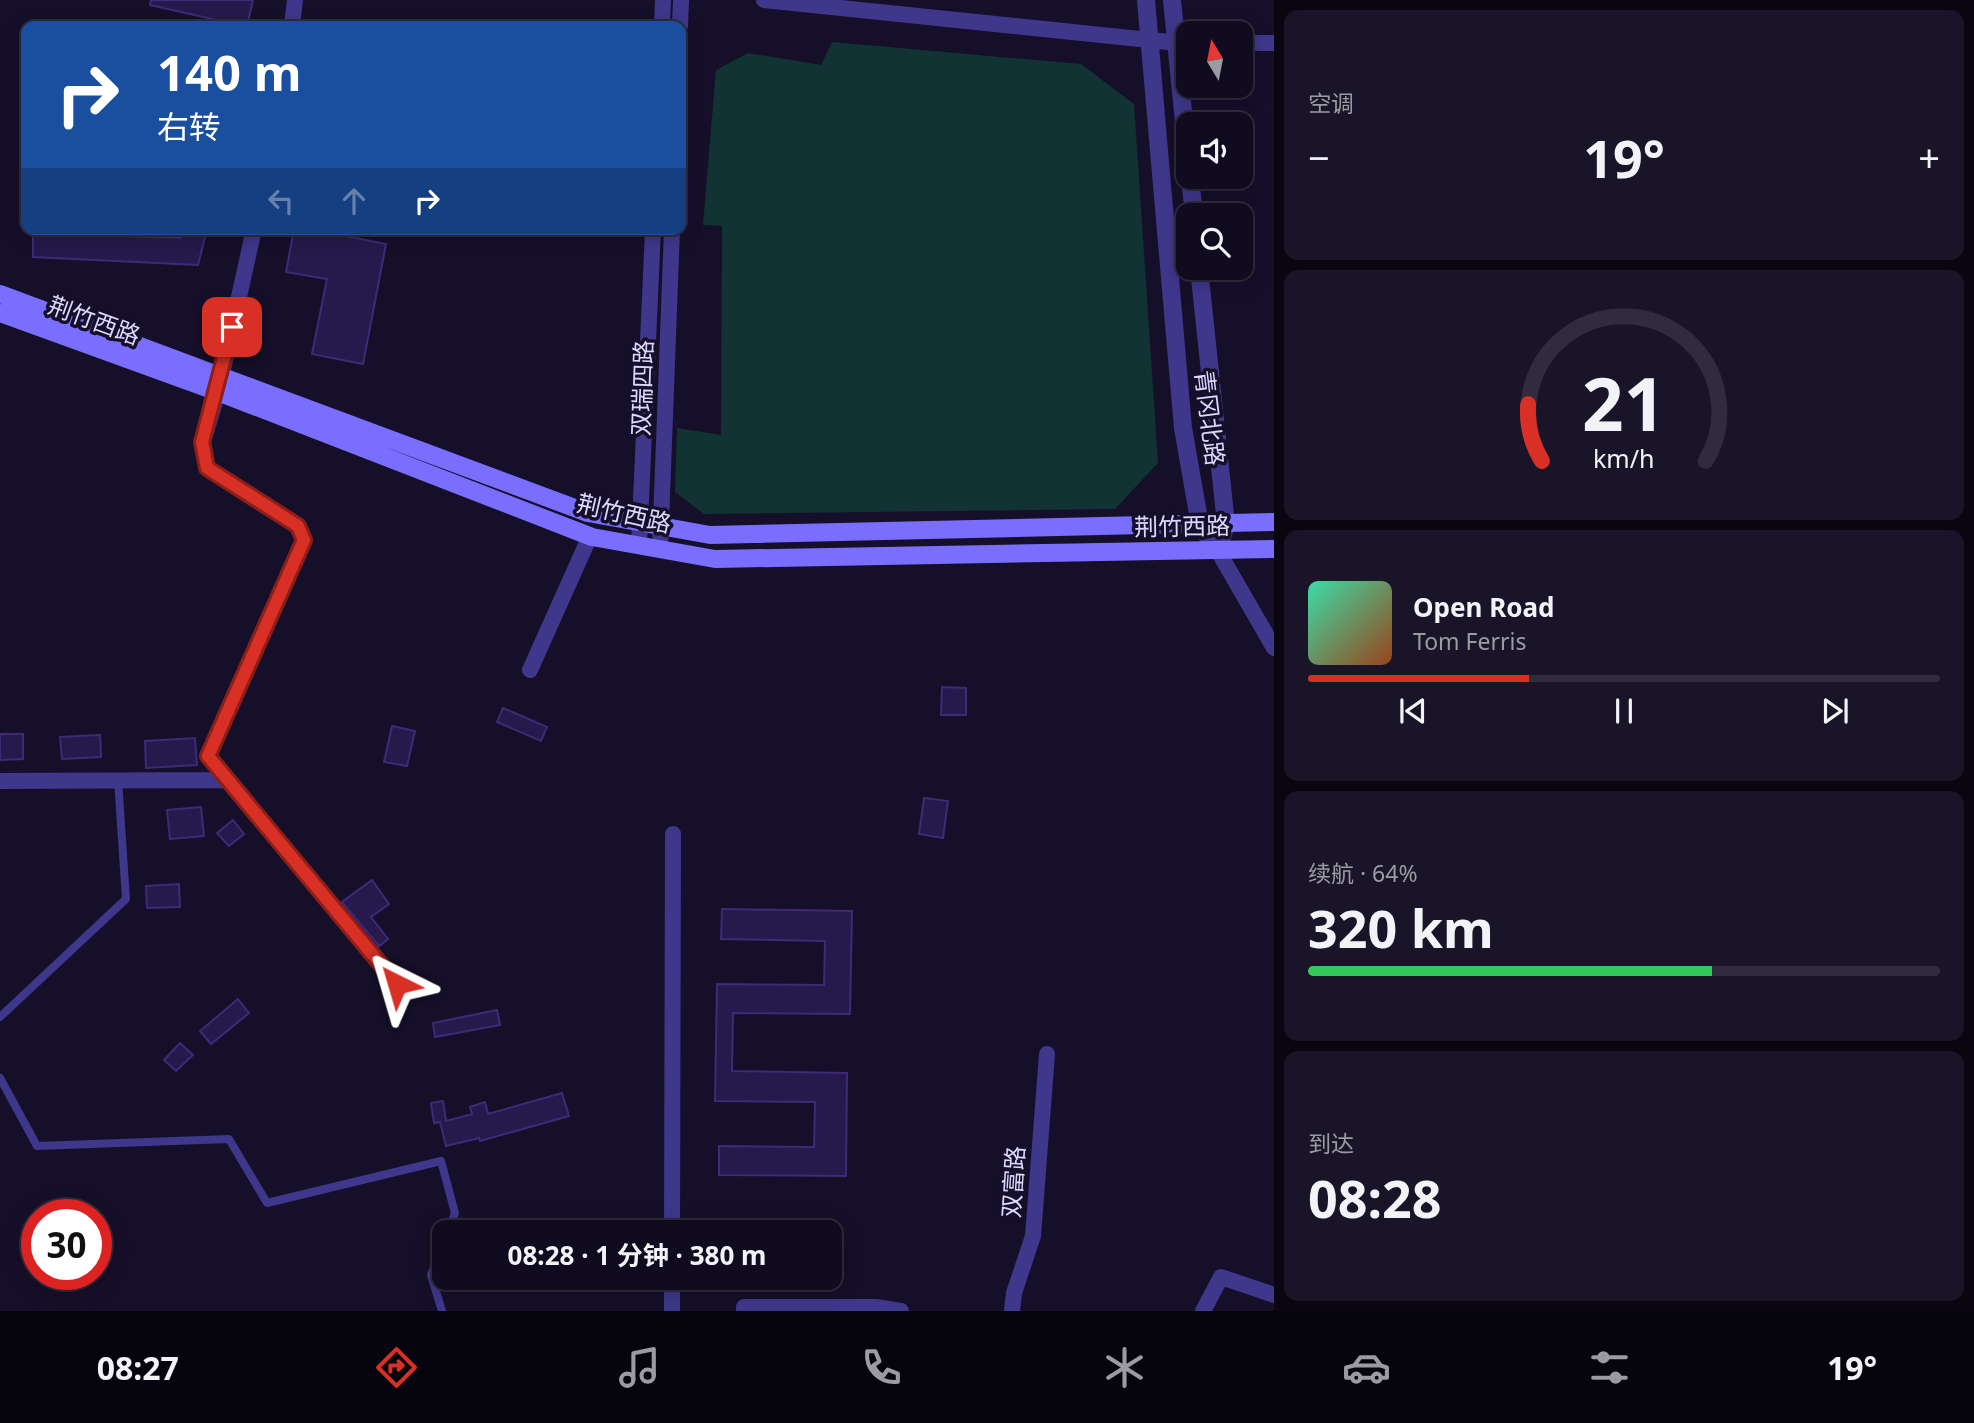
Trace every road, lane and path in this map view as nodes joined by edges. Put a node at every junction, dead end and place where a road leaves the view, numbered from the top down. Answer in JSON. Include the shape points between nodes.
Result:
{"nodes":[{"id":1,"x":295,"y":0,"type":"edge"},
{"id":2,"x":663,"y":0,"type":"edge"},
{"id":3,"x":681,"y":0,"type":"edge"},
{"id":4,"x":764,"y":0,"type":"edge"},
{"id":5,"x":1146,"y":0,"type":"edge"},
{"id":6,"x":1172,"y":0,"type":"edge"},
{"id":7,"x":293,"y":21,"type":"edge"},
{"id":8,"x":662,"y":21,"type":"edge"},
{"id":9,"x":680,"y":21,"type":"edge"},
{"id":10,"x":1177,"y":21,"type":"edge"},
{"id":11,"x":1149,"y":40,"type":"junction"},
{"id":12,"x":1253,"y":43,"type":"edge"},
{"id":13,"x":1274,"y":43,"type":"edge"},
{"id":14,"x":1176,"y":44,"type":"edge"},
{"id":15,"x":253,"y":235,"type":"edge"},
{"id":16,"x":653,"y":235,"type":"edge"},
{"id":17,"x":673,"y":235,"type":"edge"},
{"id":18,"x":1200,"y":280,"type":"edge"},
{"id":19,"x":0,"y":294,"type":"edge"},
{"id":20,"x":0,"y":313,"type":"edge"},
{"id":21,"x":220,"y":384,"type":"junction"},
{"id":22,"x":1274,"y":522,"type":"edge"},
{"id":23,"x":640,"y":523,"type":"junction"},
{"id":24,"x":1226,"y":524,"type":"junction"},
{"id":25,"x":1200,"y":525,"type":"junction"},
{"id":26,"x":661,"y":526,"type":"junction"},
{"id":27,"x":590,"y":536,"type":"junction"},
{"id":28,"x":639,"y":545,"type":"junction"},
{"id":29,"x":660,"y":549,"type":"junction"},
{"id":30,"x":1274,"y":550,"type":"edge"},
{"id":31,"x":1218,"y":551,"type":"junction"},
{"id":32,"x":1274,"y":648,"type":"edge"},
{"id":33,"x":530,"y":670,"type":"dead end"},
{"id":34,"x":118,"y":780,"type":"junction"},
{"id":35,"x":228,"y":780,"type":"junction"},
{"id":36,"x":0,"y":781,"type":"edge"},
{"id":37,"x":673,"y":834,"type":"dead end"},
{"id":38,"x":397,"y":984,"type":"dead end"},
{"id":39,"x":0,"y":1017,"type":"edge"},
{"id":40,"x":1047,"y":1055,"type":"dead end"},
{"id":41,"x":0,"y":1078,"type":"edge"},
{"id":42,"x":452,"y":1220,"type":"edge"},
{"id":43,"x":672,"y":1220,"type":"edge"},
{"id":44,"x":436,"y":1290,"type":"edge"},
{"id":45,"x":672,"y":1290,"type":"edge"},
{"id":46,"x":1274,"y":1295,"type":"edge"},
{"id":47,"x":744,"y":1309,"type":"edge"},
{"id":48,"x":442,"y":1311,"type":"edge"},
{"id":49,"x":672,"y":1311,"type":"edge"},
{"id":50,"x":901,"y":1311,"type":"edge"},
{"id":51,"x":1012,"y":1311,"type":"edge"},
{"id":52,"x":1203,"y":1311,"type":"edge"}],
"edges":[{"from":1,"to":7,"type":"street"},
{"from":2,"to":8,"type":"street"},
{"from":3,"to":9,"type":"street"},
{"from":4,"to":11,"type":"street"},
{"from":5,"to":11,"type":"street","name":"青冈北路"},
{"from":6,"to":10,"type":"street"},
{"from":11,"to":14,"type":"street"},
{"from":11,"to":25,"type":"street","name":"青冈北路","via":[[1183,428]]},
{"from":12,"to":13,"type":"street"},
{"from":15,"to":21,"type":"street"},
{"from":16,"to":23,"type":"street","name":"双瑞四路"},
{"from":17,"to":26,"type":"street","name":"双瑞四路"},
{"from":18,"to":24,"type":"street","name":"青冈北路"},
{"from":19,"to":21,"type":"main road","name":"荆竹西路"},
{"from":20,"to":21,"type":"main road","name":"荆竹西路"},
{"from":21,"to":23,"type":"main road","name":"荆竹西路","via":[[588,513]]},
{"from":21,"to":27,"type":"main road","name":"荆竹西路"},
{"from":21,"to":35,"type":"street","via":[[202,442],[207,468],[298,526],[304,540],[208,756]]},
{"from":22,"to":24,"type":"main road","name":"荆竹西路"},
{"from":23,"to":26,"type":"main road","name":"荆竹西路"},
{"from":23,"to":28,"type":"street","name":"双瑞四路"},
{"from":24,"to":25,"type":"main road","name":"荆竹西路"},
{"from":24,"to":31,"type":"street","name":"青冈北路"},
{"from":25,"to":26,"type":"main road","name":"荆竹西路","via":[[710,535]]},
{"from":25,"to":31,"type":"street","name":"青冈北路"},
{"from":26,"to":29,"type":"street","name":"双瑞四路"},
{"from":27,"to":28,"type":"main road","name":"荆竹西路"},
{"from":27,"to":33,"type":"street"},
{"from":28,"to":29,"type":"main road","name":"荆竹西路"},
{"from":29,"to":31,"type":"main road","name":"荆竹西路","via":[[715,559]]},
{"from":30,"to":31,"type":"main road","name":"荆竹西路"},
{"from":31,"to":32,"type":"street"},
{"from":34,"to":35,"type":"street"},
{"from":34,"to":36,"type":"street"},
{"from":34,"to":39,"type":"lane","via":[[126,899]]},
{"from":35,"to":38,"type":"street"},
{"from":37,"to":43,"type":"street"},
{"from":40,"to":51,"type":"street","name":"双富路","via":[[1033,1236]]},
{"from":41,"to":42,"type":"lane","via":[[37,1146],[229,1139],[267,1203],[441,1161],[455,1213]]},
{"from":44,"to":48,"type":"lane"},
{"from":45,"to":49,"type":"street"},
{"from":46,"to":52,"type":"street","via":[[1221,1277]]},
{"from":47,"to":50,"type":"street","via":[[876,1307]]}]}
